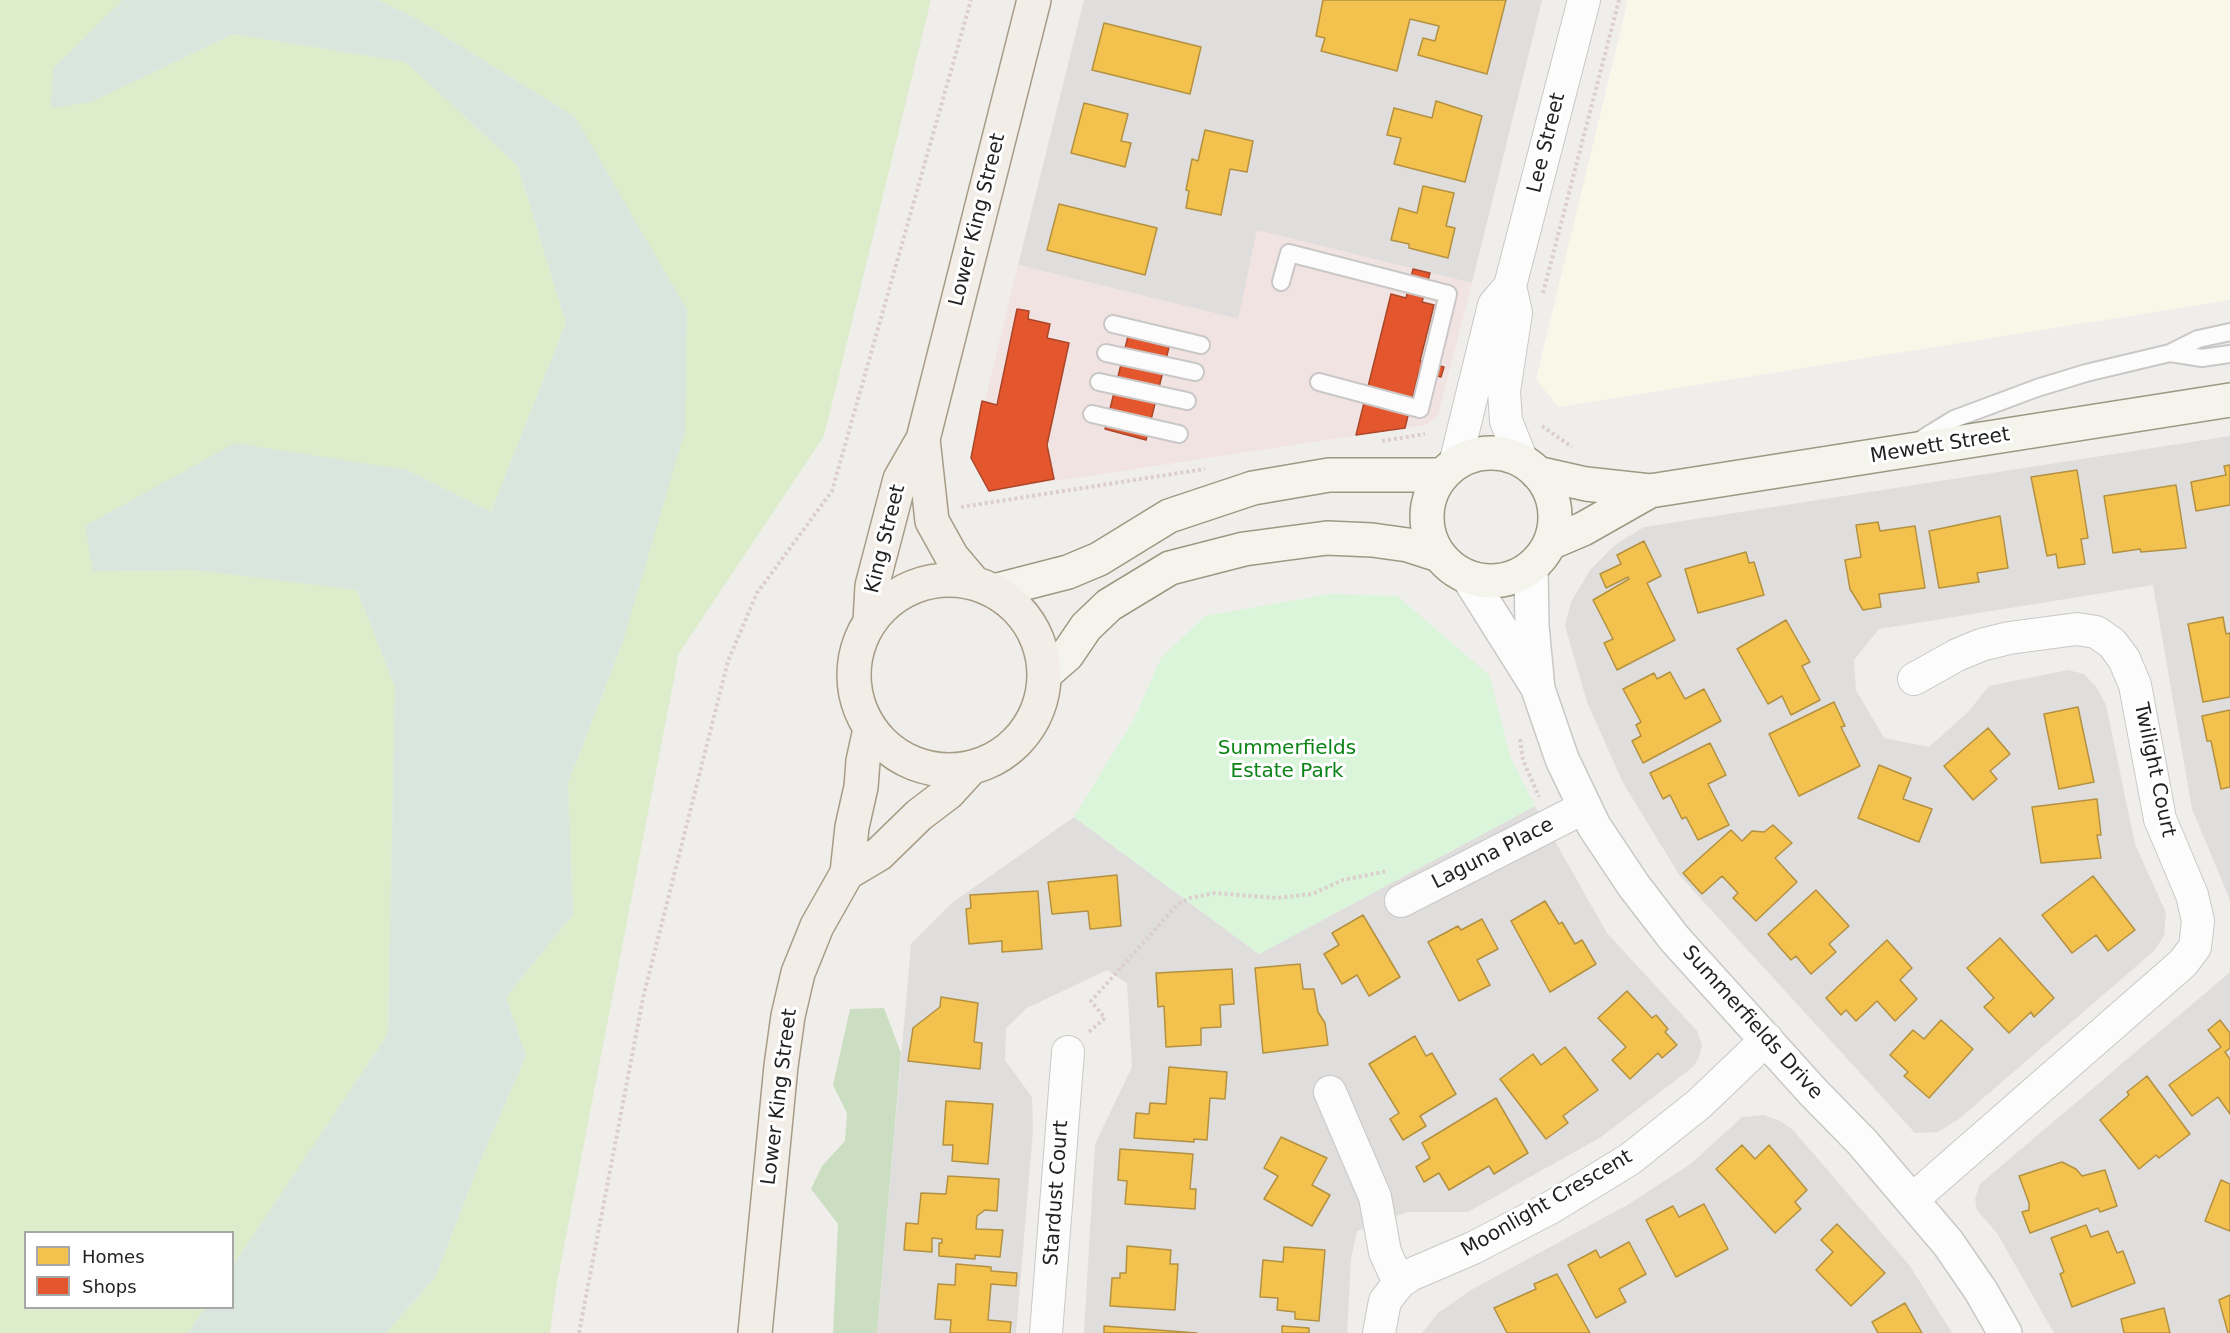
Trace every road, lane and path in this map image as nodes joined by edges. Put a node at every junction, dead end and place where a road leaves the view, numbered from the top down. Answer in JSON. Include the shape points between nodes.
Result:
{"nodes":[{"id":1,"x":971,"y":0,"type":"edge"},
{"id":2,"x":1034,"y":0,"type":"edge"},
{"id":3,"x":1584,"y":0,"type":"edge"},
{"id":4,"x":1619,"y":0,"type":"edge"},
{"id":5,"x":1281,"y":282,"type":"dead end"},
{"id":6,"x":1510,"y":286,"type":"junction"},
{"id":7,"x":1543,"y":294,"type":"dead end"},
{"id":8,"x":1113,"y":324,"type":"dead end"},
{"id":9,"x":2230,"y":332,"type":"edge"},
{"id":10,"x":1201,"y":345,"type":"dead end"},
{"id":11,"x":1106,"y":353,"type":"dead end"},
{"id":12,"x":2170,"y":353,"type":"junction"},
{"id":13,"x":2230,"y":354,"type":"edge"},
{"id":14,"x":1195,"y":372,"type":"dead end"},
{"id":15,"x":1100,"y":382,"type":"dead end"},
{"id":16,"x":1319,"y":382,"type":"dead end"},
{"id":17,"x":2230,"y":400,"type":"edge"},
{"id":18,"x":1187,"y":401,"type":"dead end"},
{"id":19,"x":1092,"y":414,"type":"dead end"},
{"id":20,"x":1540,"y":425,"type":"dead end"},
{"id":21,"x":1179,"y":434,"type":"dead end"},
{"id":22,"x":923,"y":439,"type":"junction"},
{"id":23,"x":1901,"y":452,"type":"junction"},
{"id":24,"x":1530,"y":467,"type":"junction"},
{"id":25,"x":1449,"y":470,"type":"junction"},
{"id":26,"x":1600,"y":485,"type":"junction"},
{"id":27,"x":1650,"y":491,"type":"junction"},
{"id":28,"x":1440,"y":555,"type":"junction"},
{"id":29,"x":1541,"y":555,"type":"junction"},
{"id":30,"x":1468,"y":577,"type":"junction"},
{"id":31,"x":984,"y":587,"type":"junction"},
{"id":32,"x":870,"y":622,"type":"junction"},
{"id":33,"x":1045,"y":674,"type":"junction"},
{"id":34,"x":1914,"y":679,"type":"dead end"},
{"id":35,"x":1542,"y":701,"type":"junction"},
{"id":36,"x":870,"y":729,"type":"junction"},
{"id":37,"x":970,"y":769,"type":"junction"},
{"id":38,"x":1529,"y":803,"type":"dead end"},
{"id":39,"x":1585,"y":807,"type":"junction"},
{"id":40,"x":1398,"y":869,"type":"dead end"},
{"id":41,"x":847,"y":873,"type":"junction"},
{"id":42,"x":1401,"y":901,"type":"dead end"},
{"id":43,"x":1767,"y":1039,"type":"junction"},
{"id":44,"x":1068,"y":1052,"type":"joint"},
{"id":45,"x":1330,"y":1092,"type":"dead end"},
{"id":46,"x":1913,"y":1199,"type":"junction"},
{"id":47,"x":1398,"y":1283,"type":"junction"},
{"id":48,"x":579,"y":1333,"type":"edge"},
{"id":49,"x":755,"y":1333,"type":"edge"},
{"id":50,"x":1046,"y":1333,"type":"edge"},
{"id":51,"x":1379,"y":1333,"type":"edge"},
{"id":52,"x":2004,"y":1333,"type":"edge"}],
"edges":[{"from":1,"to":48,"type":"path","via":[[832,491],[756,593],[728,661],[643,998]]},
{"from":2,"to":22,"type":"main road","name":"Lower King Street"},
{"from":3,"to":6,"type":"street","name":"Lee Street"},
{"from":4,"to":7,"type":"path"},
{"from":5,"to":16,"type":"lane","via":[[1289,252],[1448,294],[1420,409]]},
{"from":6,"to":24,"type":"street","name":"Lee Street","via":[[1516,313],[1504,391],[1506,421]]},
{"from":6,"to":25,"type":"street","name":"Lee Street","via":[[1494,305]]},
{"from":8,"to":10,"type":"lane"},
{"from":9,"to":12,"type":"lane","via":[[2198,339]]},
{"from":11,"to":14,"type":"lane"},
{"from":12,"to":13,"type":"lane","via":[[2202,358]]},
{"from":12,"to":23,"type":"lane","via":[[2037,388],[1954,420]]},
{"from":15,"to":18,"type":"lane"},
{"from":17,"to":23,"type":"main road","name":"Mewett Street"},
{"from":19,"to":21,"type":"lane"},
{"from":20,"to":26,"type":"path","via":[[1597,464]]},
{"from":22,"to":31,"type":"main road","name":"King Street","via":[[932,521],[952,557]]},
{"from":22,"to":32,"type":"main road","name":"King Street","via":[[900,479],[872,586]]},
{"from":23,"to":27,"type":"main road","name":"Mewett Street"},
{"from":24,"to":25,"type":"main road","via":[[1506,454],[1488,453],[1471,456]]},
{"from":24,"to":26,"type":"main road","name":"Mewett Street"},
{"from":24,"to":29,"type":"main road","via":[[1552,498],[1555,512]]},
{"from":25,"to":28,"type":"main road","via":[[1433,489],[1428,506],[1431,540]]},
{"from":25,"to":31,"type":"main road","via":[[1329,475],[1253,488],[1169,516],[1099,559],[1068,572]]},
{"from":26,"to":27,"type":"main road","name":"Mewett Street"},
{"from":27,"to":29,"type":"main road","name":"Mewett Street"},
{"from":28,"to":30,"type":"main road"},
{"from":28,"to":33,"type":"main road","via":[[1408,545],[1328,538],[1244,549],[1170,568],[1109,605],[1086,627],[1067,655]]},
{"from":29,"to":30,"type":"main road","via":[[1501,581]]},
{"from":29,"to":35,"type":"street","name":"Summerfields Drive","via":[[1532,626]]},
{"from":30,"to":35,"type":"street","name":"Summerfields Drive"},
{"from":31,"to":32,"type":"main road","via":[[950,579],[927,582],[885,604]]},
{"from":31,"to":33,"type":"main road","via":[[1015,605],[1030,625],[1041,649]]},
{"from":32,"to":36,"type":"main road","via":[[858,648],[854,675],[858,703]]},
{"from":33,"to":37,"type":"main road","via":[[1032,724],[1015,745]]},
{"from":34,"to":46,"type":"street","name":"Twilight Court","via":[[1965,652],[2009,638],[2077,630],[2096,632],[2112,643],[2124,658],[2135,685],[2160,819],[2199,921],[2195,947],[2183,963]]},
{"from":35,"to":38,"type":"path","via":[[1517,724],[1523,760],[1539,798]]},
{"from":35,"to":39,"type":"street","name":"Summerfields Drive","via":[[1562,759]]},
{"from":36,"to":37,"type":"main road","via":[[890,750],[914,765],[941,771]]},
{"from":36,"to":41,"type":"main road","name":"Lower King Street"},
{"from":37,"to":41,"type":"main road","name":"Lower King Street","via":[[879,854]]},
{"from":39,"to":42,"type":"street","name":"Laguna Place"},
{"from":39,"to":43,"type":"street","name":"Summerfields Drive","via":[[1634,886],[1674,938]]},
{"from":40,"to":44,"type":"path","via":[[1343,880],[1312,894],[1277,898],[1215,893],[1178,904],[1091,1002],[1105,1018]]},
{"from":41,"to":49,"type":"main road","name":"Lower King Street","via":[[817,926],[798,973],[789,1016]]},
{"from":43,"to":46,"type":"street","name":"Summerfields Drive"},
{"from":43,"to":47,"type":"street","name":"Moonlight Crescent","via":[[1699,1104],[1630,1159],[1550,1208]]},
{"from":44,"to":50,"type":"street","name":"Stardust Court"},
{"from":45,"to":47,"type":"street","via":[[1375,1197],[1385,1252]]},
{"from":46,"to":52,"type":"street","name":"Summerfields Drive","via":[[1981,1291]]},
{"from":47,"to":51,"type":"street","via":[[1385,1301]]}]}
